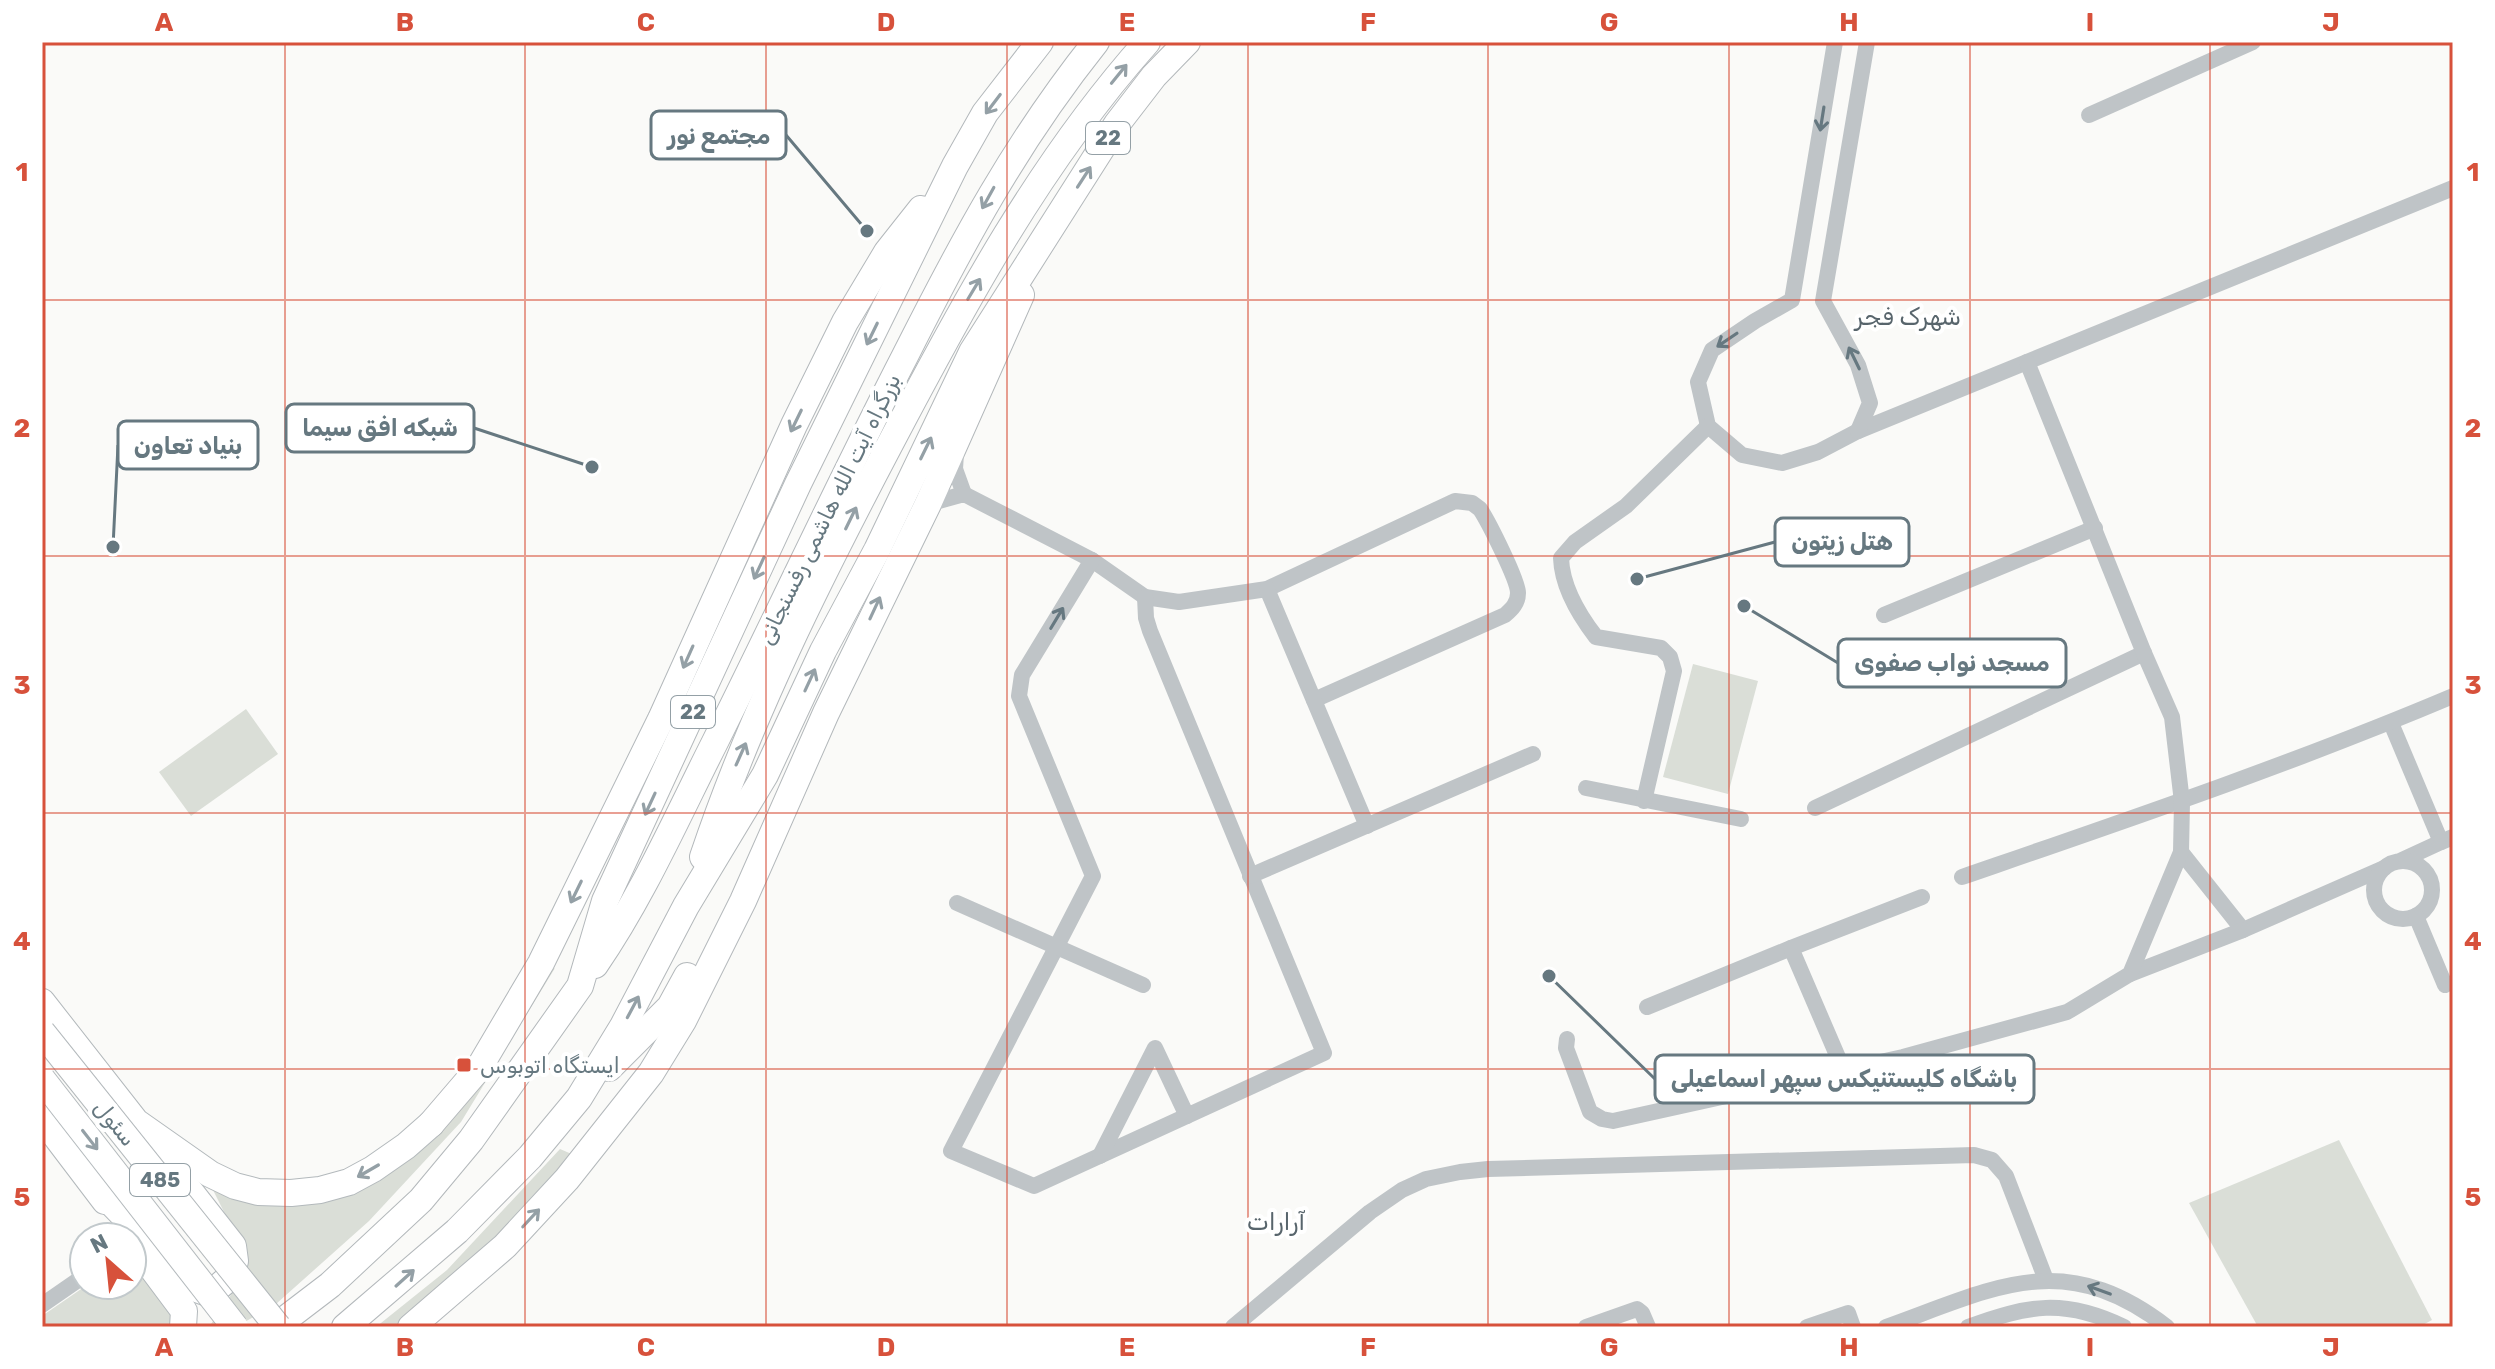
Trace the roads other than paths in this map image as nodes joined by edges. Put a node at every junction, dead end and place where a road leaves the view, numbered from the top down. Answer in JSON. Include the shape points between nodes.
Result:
{"nodes":[{"id":1,"x":1040,"y":42,"type":"edge"},
{"id":2,"x":1096,"y":42,"type":"edge"},
{"id":3,"x":1147,"y":42,"type":"edge"},
{"id":4,"x":1187,"y":42,"type":"edge"},
{"id":5,"x":1835,"y":42,"type":"edge"},
{"id":6,"x":1867,"y":42,"type":"edge"},
{"id":7,"x":2253,"y":42,"type":"edge"},
{"id":8,"x":2089,"y":115,"type":"dead end"},
{"id":9,"x":955,"y":166,"type":"junction"},
{"id":10,"x":2453,"y":188,"type":"edge"},
{"id":11,"x":1041,"y":242,"type":"junction"},
{"id":12,"x":2027,"y":362,"type":"junction"},
{"id":13,"x":1708,"y":426,"type":"junction"},
{"id":14,"x":1858,"y":431,"type":"junction"},
{"id":15,"x":958,"y":434,"type":"junction"},
{"id":16,"x":964,"y":494,"type":"junction"},
{"id":17,"x":928,"y":504,"type":"junction"},
{"id":18,"x":2095,"y":528,"type":"junction"},
{"id":19,"x":1092,"y":560,"type":"junction"},
{"id":20,"x":1267,"y":589,"type":"junction"},
{"id":21,"x":1145,"y":597,"type":"junction"},
{"id":22,"x":1884,"y":615,"type":"dead end"},
{"id":23,"x":2144,"y":653,"type":"junction"},
{"id":24,"x":2453,"y":696,"type":"edge"},
{"id":25,"x":1314,"y":700,"type":"junction"},
{"id":26,"x":2391,"y":723,"type":"junction"},
{"id":27,"x":1533,"y":754,"type":"dead end"},
{"id":28,"x":1586,"y":788,"type":"dead end"},
{"id":29,"x":1644,"y":801,"type":"junction"},
{"id":30,"x":2182,"y":802,"type":"junction"},
{"id":31,"x":783,"y":806,"type":"junction"},
{"id":32,"x":1815,"y":808,"type":"dead end"},
{"id":33,"x":1741,"y":819,"type":"dead end"},
{"id":34,"x":1367,"y":826,"type":"junction"},
{"id":35,"x":2447,"y":839,"type":"edge"},
{"id":36,"x":2181,"y":852,"type":"junction"},
{"id":37,"x":2402,"y":860,"type":"junction"},
{"id":38,"x":2384,"y":868,"type":"junction"},
{"id":39,"x":1250,"y":876,"type":"junction"},
{"id":40,"x":1962,"y":877,"type":"dead end"},
{"id":41,"x":1922,"y":897,"type":"dead end"},
{"id":42,"x":957,"y":903,"type":"dead end"},
{"id":43,"x":686,"y":906,"type":"junction"},
{"id":44,"x":2416,"y":916,"type":"junction"},
{"id":45,"x":2243,"y":930,"type":"junction"},
{"id":46,"x":1056,"y":947,"type":"junction"},
{"id":47,"x":1791,"y":948,"type":"junction"},
{"id":48,"x":2130,"y":974,"type":"junction"},
{"id":49,"x":1143,"y":985,"type":"dead end"},
{"id":50,"x":2445,"y":985,"type":"dead end"},
{"id":51,"x":580,"y":986,"type":"junction"},
{"id":52,"x":42,"y":1002,"type":"edge"},
{"id":53,"x":1647,"y":1007,"type":"dead end"},
{"id":54,"x":42,"y":1032,"type":"edge"},
{"id":55,"x":1567,"y":1039,"type":"dead end"},
{"id":56,"x":1843,"y":1069,"type":"junction"},
{"id":57,"x":42,"y":1079,"type":"edge"},
{"id":58,"x":579,"y":1098,"type":"junction"},
{"id":59,"x":1187,"y":1116,"type":"junction"},
{"id":60,"x":42,"y":1118,"type":"edge"},
{"id":61,"x":136,"y":1122,"type":"junction"},
{"id":62,"x":1100,"y":1156,"type":"junction"},
{"id":63,"x":96,"y":1187,"type":"junction"},
{"id":64,"x":119,"y":1221,"type":"edge"},
{"id":65,"x":505,"y":1246,"type":"junction"},
{"id":66,"x":148,"y":1262,"type":"edge"},
{"id":67,"x":2046,"y":1280,"type":"junction"},
{"id":68,"x":68,"y":1287,"type":"edge"},
{"id":69,"x":42,"y":1305,"type":"edge"},
{"id":70,"x":230,"y":1323,"type":"edge"},
{"id":71,"x":183,"y":1327,"type":"edge"},
{"id":72,"x":277,"y":1327,"type":"edge"},
{"id":73,"x":345,"y":1327,"type":"edge"},
{"id":74,"x":411,"y":1327,"type":"edge"},
{"id":75,"x":442,"y":1327,"type":"edge"},
{"id":76,"x":1233,"y":1327,"type":"edge"},
{"id":77,"x":1586,"y":1327,"type":"edge"},
{"id":78,"x":1648,"y":1327,"type":"edge"},
{"id":79,"x":1807,"y":1327,"type":"edge"},
{"id":80,"x":1853,"y":1327,"type":"edge"},
{"id":81,"x":1886,"y":1327,"type":"edge"},
{"id":82,"x":1968,"y":1327,"type":"edge"},
{"id":83,"x":2124,"y":1327,"type":"edge"},
{"id":84,"x":2167,"y":1327,"type":"edge"}],
"edges":[{"from":1,"to":9,"type":"main road","name":"بزرگراه آیت الله هاشمی رفسنجانی","number":"22","one_way":true,"via":[[985,113]]},
{"from":2,"to":51,"type":"main road","name":"بزرگراه آیت الله هاشمی رفسنجانی","number":"22","one_way":true,"via":[[1059,89],[969,232],[628,917]]},
{"from":43,"to":3,"type":"main road","name":"بزرگراه آیت الله هاشمی رفسنجانی","number":"22","one_way":true,"via":[[741,752],[929,367],[1044,175]]},
{"from":11,"to":4,"type":"main road","name":"بزرگراه آیت الله هاشمی رفسنجانی","number":"22","one_way":true,"via":[[1117,124]]},
{"from":5,"to":13,"type":"street","one_way":true,"via":[[1792,300],[1712,350],[1698,382]]},
{"from":14,"to":6,"type":"street","one_way":true,"via":[[1870,403],[1858,365],[1823,301]]},
{"from":7,"to":8,"type":"street"},
{"from":9,"to":51,"type":"main road","name":"بزرگراه آیت الله هاشمی رفسنجانی","number":"22","one_way":true,"via":[[798,484],[605,901]]},
{"from":9,"to":61,"type":"main road","one_way":true,"via":[[887,252],[845,322],[661,719],[541,963],[479,1068],[406,1146],[349,1182],[320,1190],[258,1192],[235,1186]]},
{"from":10,"to":12,"type":"street"},
{"from":11,"to":15,"type":"main road","via":[[1013,317]]},
{"from":43,"to":11,"type":"main road","name":"بزرگراه آیت الله هاشمی رفسنجانی","number":"22","one_way":true,"via":[[765,775],[972,352]]},
{"from":12,"to":14,"type":"street"},
{"from":12,"to":18,"type":"street"},
{"from":13,"to":14,"type":"street","via":[[1742,455],[1782,463]]},
{"from":13,"to":29,"type":"street","via":[[1626,506],[1561,558],[1561,574],[1596,637],[1661,648],[1670,657],[1674,671]]},
{"from":15,"to":16,"type":"street","via":[[955,469]]},
{"from":15,"to":17,"type":"main road"},
{"from":16,"to":17,"type":"street"},
{"from":16,"to":19,"type":"street"},
{"from":31,"to":17,"type":"main road","one_way":true},
{"from":18,"to":22,"type":"street"},
{"from":18,"to":23,"type":"street"},
{"from":19,"to":21,"type":"street"},
{"from":46,"to":19,"type":"street","one_way":true,"via":[[1093,876],[1019,696],[1022,675]]},
{"from":20,"to":21,"type":"street","via":[[1179,602]]},
{"from":20,"to":25,"type":"street"},
{"from":20,"to":25,"type":"street","via":[[1455,501],[1480,509],[1517,586],[1516,602],[1505,615]]},
{"from":21,"to":39,"type":"street","via":[[1150,631]]},
{"from":23,"to":30,"type":"street","via":[[2172,717]]},
{"from":23,"to":32,"type":"street"},
{"from":24,"to":26,"type":"street"},
{"from":25,"to":34,"type":"street"},
{"from":26,"to":30,"type":"street"},
{"from":26,"to":35,"type":"street"},
{"from":27,"to":34,"type":"street"},
{"from":28,"to":29,"type":"street"},
{"from":29,"to":33,"type":"street"},
{"from":30,"to":36,"type":"street"},
{"from":30,"to":40,"type":"street"},
{"from":31,"to":58,"type":"main road","via":[[670,1007]]},
{"from":65,"to":31,"type":"main road","one_way":true,"via":[[567,1179],[651,1073],[714,962]]},
{"from":34,"to":39,"type":"street"},
{"from":35,"to":37,"type":"street"},
{"from":36,"to":45,"type":"street"},
{"from":36,"to":48,"type":"street"},
{"from":37,"to":38,"type":"street"},
{"from":37,"to":44,"type":"street","via":[[2421,866],[2432,883],[2429,902]]},
{"from":38,"to":44,"type":"street","via":[[2375,884],[2377,902],[2390,915]]},
{"from":38,"to":45,"type":"street"},
{"from":39,"to":59,"type":"street","via":[[1324,1053]]},
{"from":41,"to":47,"type":"street"},
{"from":42,"to":46,"type":"street"},
{"from":58,"to":43,"type":"main road","name":"بزرگراه آیت الله هاشمی رفسنجانی","number":"22","one_way":true},
{"from":44,"to":50,"type":"street"},
{"from":45,"to":48,"type":"street"},
{"from":46,"to":49,"type":"street"},
{"from":46,"to":62,"type":"street","via":[[951,1151],[1034,1186]]},
{"from":47,"to":53,"type":"street"},
{"from":47,"to":56,"type":"street"},
{"from":48,"to":56,"type":"street","via":[[2067,1012]]},
{"from":51,"to":72,"type":"main road","name":"بزرگراه آیت الله هاشمی رفسنجانی","number":"22","via":[[471,1140],[421,1200]]},
{"from":52,"to":61,"type":"main road"},
{"from":54,"to":72,"type":"main road","name":"سئول","number":"485","bridge":true},
{"from":55,"to":56,"type":"street","via":[[1590,1112],[1613,1121]]},
{"from":57,"to":70,"type":"main road","name":"سئول","number":"485","one_way":true,"bridge":true},
{"from":73,"to":58,"type":"main road","name":"بزرگراه آیت الله هاشمی رفسنجانی","number":"22","one_way":true,"via":[[457,1231]]},
{"from":59,"to":62,"type":"street"},
{"from":59,"to":62,"type":"street","via":[[1155,1048]]},
{"from":60,"to":63,"type":"main road"},
{"from":61,"to":63,"type":"main road","via":[[233,1246],[230,1277],[210,1291],[194,1288]]},
{"from":63,"to":64,"type":"main road"},
{"from":65,"to":74,"type":"main road"},
{"from":65,"to":75,"type":"main road"},
{"from":66,"to":71,"type":"main road","via":[[184,1311]]},
{"from":67,"to":76,"type":"street","via":[[2006,1176],[1992,1160],[1974,1155],[1488,1169],[1426,1179],[1402,1190]]},
{"from":67,"to":81,"type":"street","via":[[2001,1287]]},
{"from":84,"to":67,"type":"street","one_way":true,"via":[[2099,1289]]},
{"from":68,"to":69,"type":"street"},
{"from":77,"to":78,"type":"street","via":[[1637,1309]]},
{"from":79,"to":80,"type":"street","via":[[1848,1313]]},
{"from":82,"to":83,"type":"street","via":[[2043,1307],[2096,1314]]}]}
